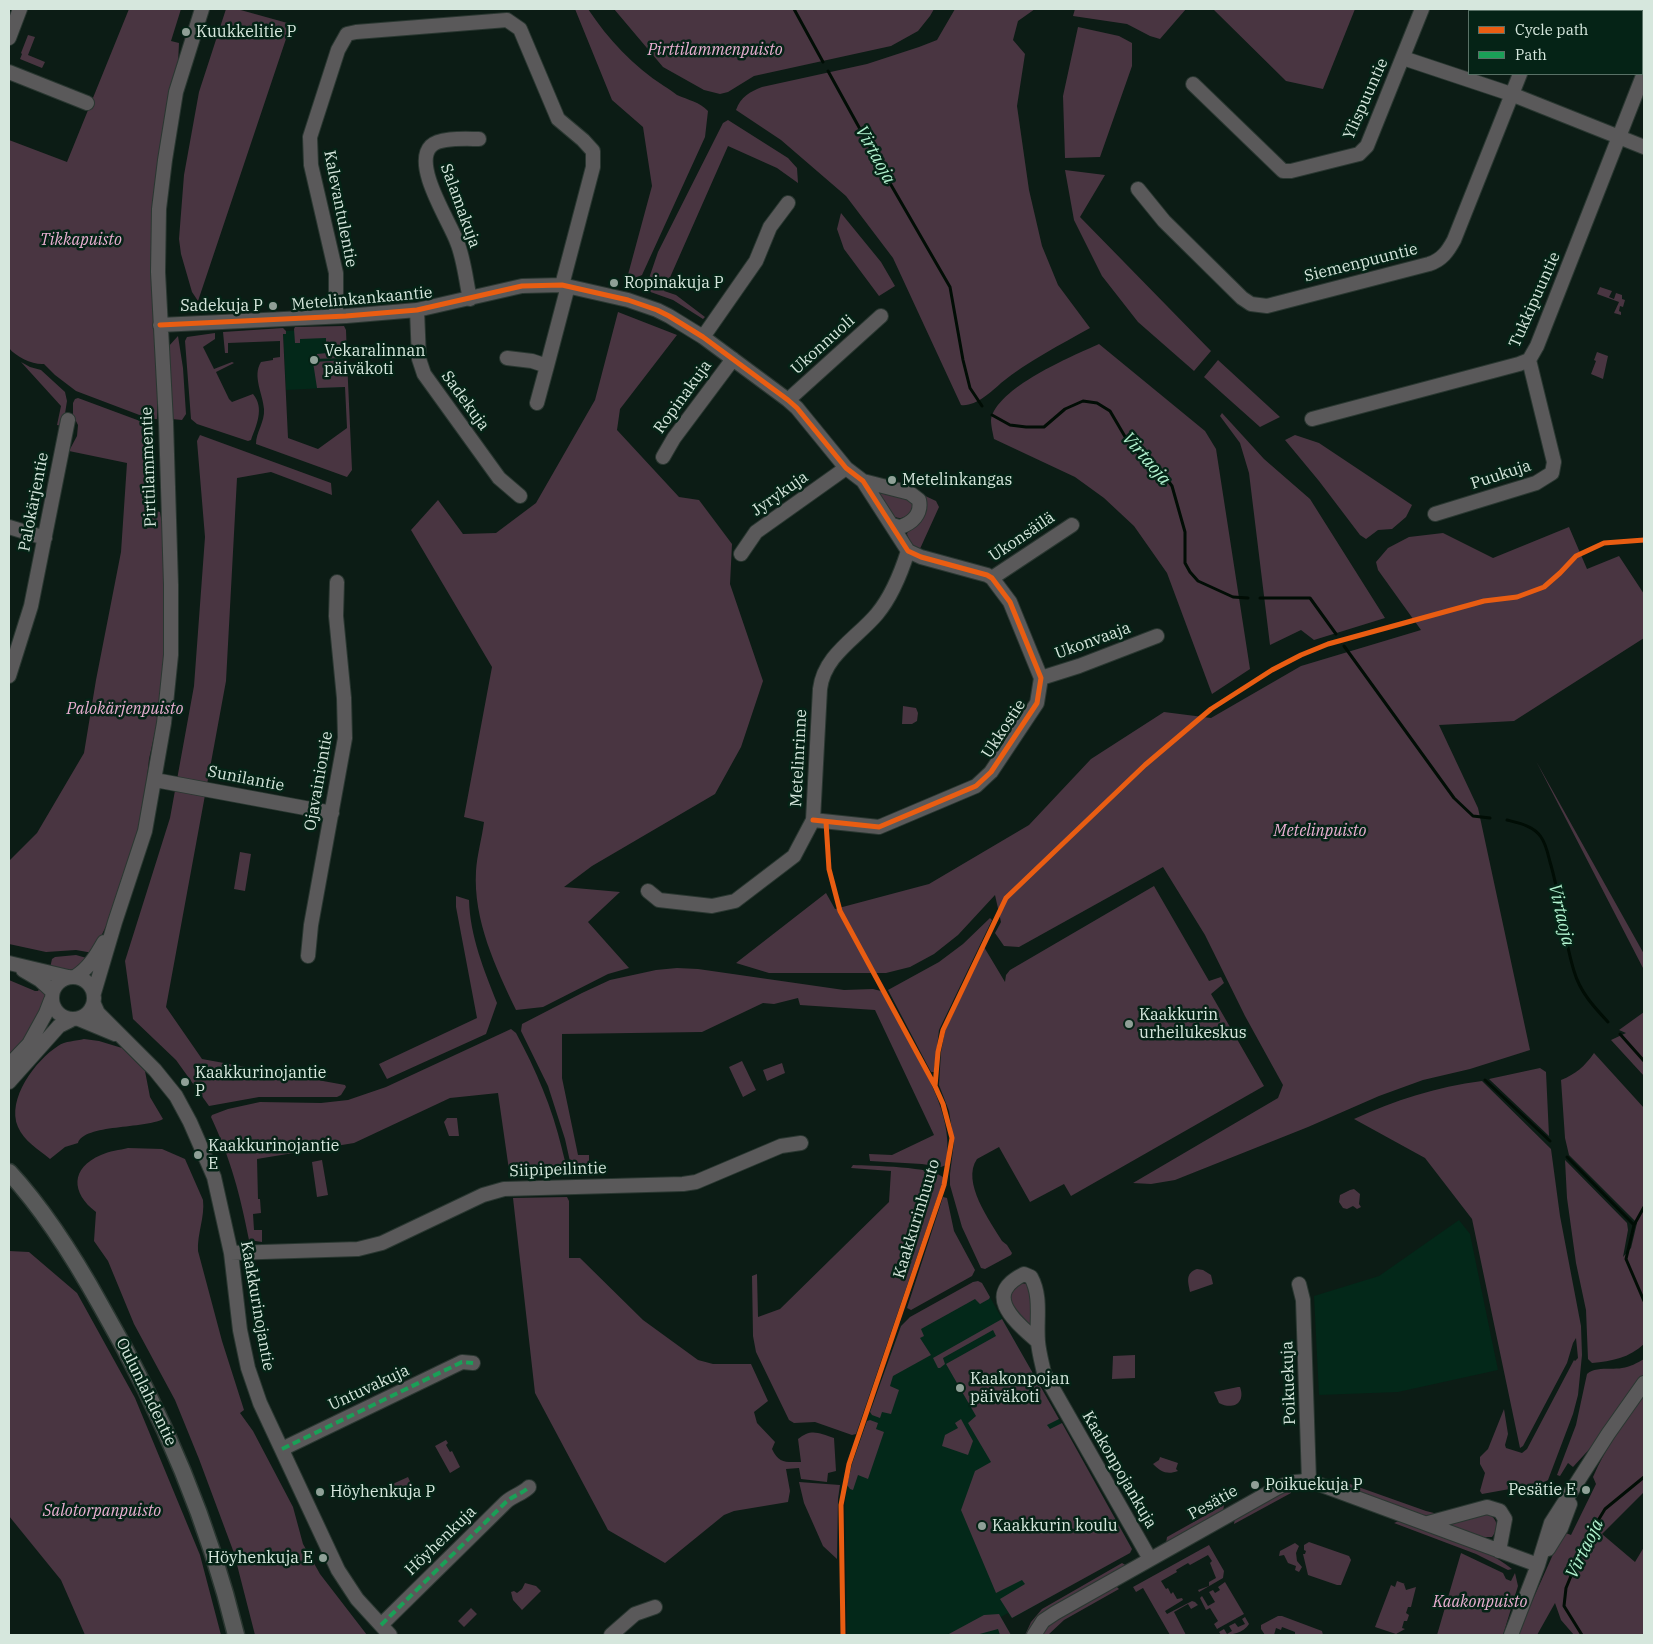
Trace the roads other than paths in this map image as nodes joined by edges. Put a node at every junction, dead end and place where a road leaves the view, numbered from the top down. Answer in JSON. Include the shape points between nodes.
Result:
{"nodes":[{"id":1,"x":20,"y":9,"type":"edge"},
{"id":2,"x":202,"y":9,"type":"edge"},
{"id":3,"x":1422,"y":9,"type":"edge"},
{"id":4,"x":9,"y":38,"type":"edge"},
{"id":5,"x":1403,"y":58,"type":"junction"},
{"id":6,"x":9,"y":72,"type":"edge"},
{"id":7,"x":1644,"y":73,"type":"edge"},
{"id":8,"x":1520,"y":75,"type":"edge"},
{"id":9,"x":1194,"y":84,"type":"dead end"},
{"id":10,"x":1512,"y":94,"type":"junction"},
{"id":11,"x":87,"y":103,"type":"dead end"},
{"id":12,"x":1619,"y":138,"type":"junction"},
{"id":13,"x":480,"y":139,"type":"dead end"},
{"id":14,"x":1644,"y":147,"type":"edge"},
{"id":15,"x":1138,"y":189,"type":"dead end"},
{"id":16,"x":788,"y":203,"type":"dead end"},
{"id":17,"x":565,"y":285,"type":"junction"},
{"id":18,"x":470,"y":299,"type":"junction"},
{"id":19,"x":417,"y":310,"type":"junction"},
{"id":20,"x":336,"y":316,"type":"junction"},
{"id":21,"x":881,"y":316,"type":"dead end"},
{"id":22,"x":160,"y":325,"type":"junction"},
{"id":23,"x":703,"y":338,"type":"junction"},
{"id":24,"x":507,"y":358,"type":"dead end"},
{"id":25,"x":733,"y":359,"type":"junction"},
{"id":26,"x":1529,"y":360,"type":"junction"},
{"id":27,"x":547,"y":366,"type":"junction"},
{"id":28,"x":788,"y":400,"type":"junction"},
{"id":29,"x":537,"y":403,"type":"dead end"},
{"id":30,"x":1312,"y":419,"type":"dead end"},
{"id":31,"x":68,"y":420,"type":"dead end"},
{"id":32,"x":663,"y":457,"type":"dead end"},
{"id":33,"x":846,"y":468,"type":"junction"},
{"id":34,"x":863,"y":481,"type":"junction"},
{"id":35,"x":520,"y":496,"type":"dead end"},
{"id":36,"x":1435,"y":514,"type":"dead end"},
{"id":37,"x":892,"y":525,"type":"junction"},
{"id":38,"x":1072,"y":525,"type":"dead end"},
{"id":39,"x":9,"y":527,"type":"edge"},
{"id":40,"x":45,"y":538,"type":"junction"},
{"id":41,"x":908,"y":551,"type":"junction"},
{"id":42,"x":741,"y":554,"type":"dead end"},
{"id":43,"x":992,"y":578,"type":"junction"},
{"id":44,"x":337,"y":582,"type":"dead end"},
{"id":45,"x":1157,"y":636,"type":"dead end"},
{"id":46,"x":9,"y":676,"type":"edge"},
{"id":47,"x":1041,"y":678,"type":"junction"},
{"id":48,"x":155,"y":780,"type":"junction"},
{"id":49,"x":332,"y":813,"type":"junction"},
{"id":50,"x":813,"y":820,"type":"junction"},
{"id":51,"x":648,"y":891,"type":"dead end"},
{"id":52,"x":115,"y":922,"type":"junction"},
{"id":53,"x":308,"y":956,"type":"dead end"},
{"id":54,"x":12,"y":964,"type":"edge"},
{"id":55,"x":71,"y":977,"type":"junction"},
{"id":56,"x":51,"y":996,"type":"junction"},
{"id":57,"x":94,"y":999,"type":"junction"},
{"id":58,"x":76,"y":1019,"type":"junction"},
{"id":59,"x":122,"y":1037,"type":"junction"},
{"id":60,"x":9,"y":1065,"type":"edge"},
{"id":61,"x":9,"y":1082,"type":"edge"},
{"id":62,"x":801,"y":1143,"type":"dead end"},
{"id":63,"x":9,"y":1172,"type":"edge"},
{"id":64,"x":231,"y":1253,"type":"junction"},
{"id":65,"x":1299,"y":1284,"type":"dead end"},
{"id":66,"x":1038,"y":1342,"type":"dead end"},
{"id":67,"x":473,"y":1363,"type":"dead end"},
{"id":68,"x":1644,"y":1383,"type":"edge"},
{"id":69,"x":282,"y":1449,"type":"junction"},
{"id":70,"x":1309,"y":1481,"type":"junction"},
{"id":71,"x":529,"y":1487,"type":"dead end"},
{"id":72,"x":1428,"y":1523,"type":"junction"},
{"id":73,"x":1498,"y":1551,"type":"junction"},
{"id":74,"x":1150,"y":1559,"type":"junction"},
{"id":75,"x":1538,"y":1564,"type":"junction"},
{"id":76,"x":655,"y":1607,"type":"dead end"},
{"id":77,"x":386,"y":1630,"type":"edge"},
{"id":78,"x":236,"y":1635,"type":"edge"},
{"id":79,"x":612,"y":1635,"type":"edge"},
{"id":80,"x":1034,"y":1635,"type":"edge"},
{"id":81,"x":1511,"y":1635,"type":"edge"}],
"edges":[{"from":1,"to":4,"type":"street"},
{"from":2,"to":22,"type":"street","name":"Pirttilammentie","via":[[176,92],[165,160],[159,209]]},
{"from":3,"to":5,"type":"street","name":"Ylispuuntie"},
{"from":5,"to":9,"type":"street","name":"Ylispuuntie","via":[[1362,152],[1291,171],[1280,169]]},
{"from":5,"to":10,"type":"street"},
{"from":6,"to":11,"type":"street"},
{"from":7,"to":12,"type":"street","name":"Tukkipuuntie"},
{"from":8,"to":10,"type":"street","name":"Siemenpuuntie"},
{"from":10,"to":12,"type":"street"},
{"from":10,"to":15,"type":"street","name":"Siemenpuuntie","via":[[1454,240],[1441,259],[1267,306],[1256,306],[1242,298],[1164,220]]},
{"from":12,"to":14,"type":"street"},
{"from":12,"to":26,"type":"street","name":"Tukkipuuntie"},
{"from":13,"to":18,"type":"street","name":"Salamakuja","via":[[439,141],[430,146],[426,155],[427,174],[458,244]]},
{"from":16,"to":23,"type":"street","via":[[770,227],[756,262]]},
{"from":17,"to":18,"type":"street","name":"Metelinkankaantie","via":[[522,286]]},
{"from":17,"to":20,"type":"street","name":"Kalevantulentie","via":[[593,167],[593,152],[558,119],[520,29],[507,20],[356,32],[347,34],[338,50],[310,137],[311,165],[336,273]]},
{"from":17,"to":23,"type":"street","name":"Metelinkankaantie","via":[[657,310]]},
{"from":17,"to":27,"type":"street"},
{"from":18,"to":19,"type":"street","name":"Metelinkankaantie"},
{"from":19,"to":20,"type":"street","name":"Metelinkankaantie"},
{"from":19,"to":35,"type":"street","name":"Sadekuja","via":[[424,374],[499,478]]},
{"from":20,"to":22,"type":"street","name":"Metelinkankaantie"},
{"from":21,"to":28,"type":"street","name":"Ukonnuoli"},
{"from":22,"to":48,"type":"street","name":"Pirttilammentie","via":[[166,422],[171,655]]},
{"from":23,"to":25,"type":"street","name":"Metelinkankaantie"},
{"from":24,"to":27,"type":"street"},
{"from":25,"to":28,"type":"street","name":"Metelinkankaantie"},
{"from":25,"to":32,"type":"street","name":"Ropinakuja"},
{"from":26,"to":30,"type":"street","name":"Tukkipuuntie"},
{"from":26,"to":36,"type":"street","name":"Puukuja","via":[[1554,462],[1552,473],[1536,482]]},
{"from":27,"to":29,"type":"street"},
{"from":28,"to":33,"type":"street","name":"Metelinkankaantie"},
{"from":31,"to":40,"type":"street","name":"Palokärjentie"},
{"from":33,"to":34,"type":"street","name":"Metelinkankaantie"},
{"from":33,"to":42,"type":"street","name":"Jyrykuja","via":[[756,532]]},
{"from":34,"to":37,"type":"street","name":"Metelinkankaantie"},
{"from":34,"to":37,"type":"street","name":"Metelinkankaantie","via":[[910,493],[919,500],[919,510],[913,520],[903,526]]},
{"from":37,"to":41,"type":"street"},
{"from":38,"to":43,"type":"street","name":"Ukonsäilä"},
{"from":39,"to":40,"type":"street"},
{"from":40,"to":46,"type":"street","name":"Palokärjentie","via":[[31,606]]},
{"from":41,"to":43,"type":"street"},
{"from":41,"to":50,"type":"street","name":"Metelinrinne","via":[[884,605],[824,671],[820,689]]},
{"from":43,"to":47,"type":"street","via":[[1010,602]]},
{"from":44,"to":49,"type":"street","name":"Ojavainiontie","via":[[336,616],[346,724]]},
{"from":45,"to":47,"type":"street","name":"Ukonvaaja"},
{"from":47,"to":50,"type":"street","name":"Ukkostie","via":[[1036,703],[991,772],[976,786],[879,827]]},
{"from":48,"to":49,"type":"street","name":"Sunilantie"},
{"from":48,"to":52,"type":"street","name":"Pirttilammentie","via":[[145,831]]},
{"from":49,"to":53,"type":"street","name":"Ojavainiontie"},
{"from":50,"to":51,"type":"street","name":"Metelinrinne","via":[[794,856],[735,901],[712,906],[659,900]]},
{"from":52,"to":55,"type":"street","name":"Pirttilammentie","via":[[85,970]]},
{"from":52,"to":57,"type":"street","name":"Pirttilammentie"},
{"from":54,"to":55,"type":"street"},
{"from":54,"to":56,"type":"street","via":[[40,980]]},
{"from":55,"to":56,"type":"street","via":[[56,984]]},
{"from":55,"to":57,"type":"street","via":[[88,983]]},
{"from":56,"to":58,"type":"street","via":[[58,1014]]},
{"from":56,"to":60,"type":"street","via":[[46,1013],[29,1044]]},
{"from":57,"to":58,"type":"street","via":[[88,1014]]},
{"from":57,"to":59,"type":"street","name":"Kaakkurinojantie","via":[[98,1013]]},
{"from":58,"to":59,"type":"street","name":"Kaakkurinojantie"},
{"from":58,"to":61,"type":"street","via":[[59,1026]]},
{"from":59,"to":64,"type":"street","name":"Kaakkurinojantie","via":[[176,1096],[190,1122],[214,1177]]},
{"from":62,"to":64,"type":"street","name":"Siipipeilintie","via":[[781,1146],[696,1182],[504,1189],[483,1195],[370,1247]]},
{"from":63,"to":78,"type":"main road","name":"Oulunlahdentie","via":[[80,1268],[160,1416],[197,1505],[227,1595]]},
{"from":64,"to":69,"type":"street","name":"Kaakkurinojantie","via":[[248,1368]]},
{"from":65,"to":70,"type":"street","name":"Poikuekuja","via":[[1304,1300]]},
{"from":66,"to":74,"type":"street","name":"Kaakonpojankuja","via":[[1044,1374]]},
{"from":67,"to":69,"type":"street","name":"Untuvakuja","via":[[462,1362]]},
{"from":68,"to":75,"type":"street","via":[[1580,1480],[1561,1528]]},
{"from":69,"to":77,"type":"street","name":"Kaakkurinojantie","via":[[338,1570],[357,1599]]},
{"from":70,"to":72,"type":"street","name":"Pesätie"},
{"from":70,"to":74,"type":"street","name":"Pesätie","via":[[1277,1488]]},
{"from":71,"to":77,"type":"street","name":"Höyhenkuja","via":[[523,1494],[514,1495],[506,1502]]},
{"from":72,"to":73,"type":"street","name":"Pesätie"},
{"from":72,"to":73,"type":"street","via":[[1487,1507],[1500,1511],[1505,1519]]},
{"from":73,"to":75,"type":"street","name":"Pesätie"},
{"from":74,"to":80,"type":"street","name":"Pesätie","via":[[1047,1617]]},
{"from":75,"to":81,"type":"street"},
{"from":76,"to":79,"type":"street","via":[[635,1614]]}]}
